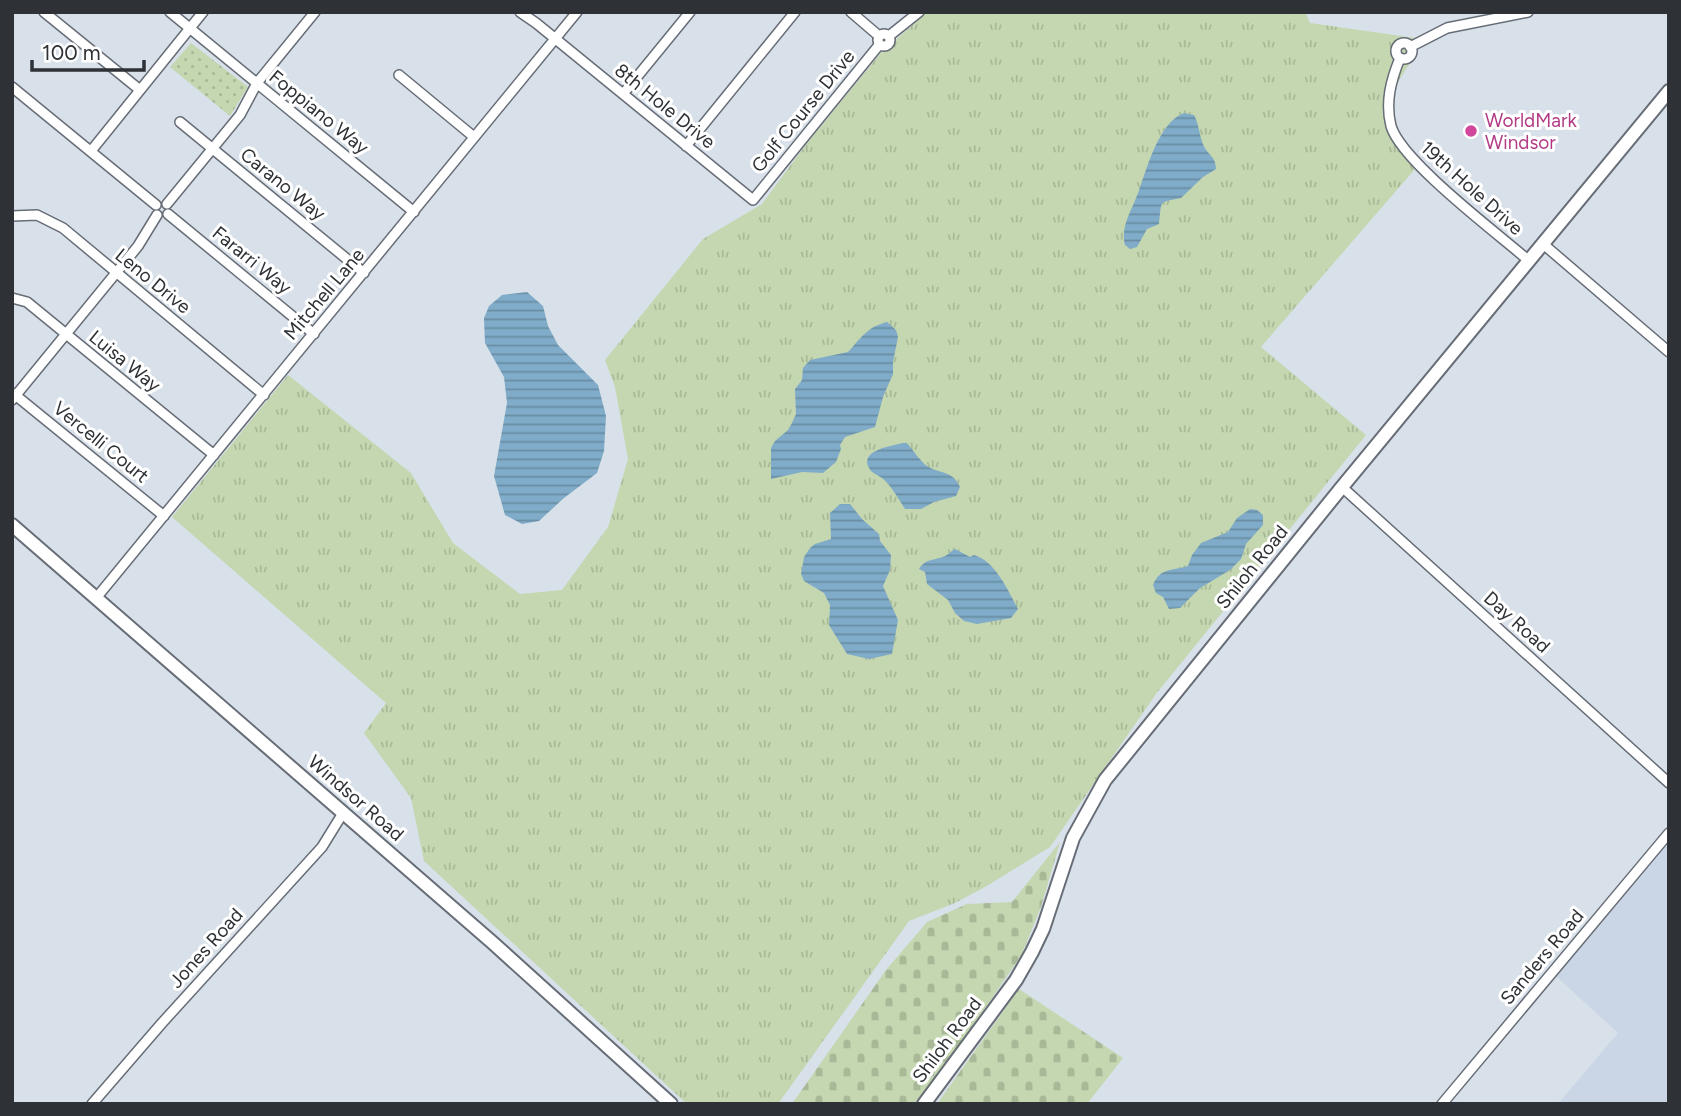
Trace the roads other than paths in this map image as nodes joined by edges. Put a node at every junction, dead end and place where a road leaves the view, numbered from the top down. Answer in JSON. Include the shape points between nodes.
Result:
{"nodes":[{"id":1,"x":44,"y":12,"type":"edge"},
{"id":2,"x":170,"y":12,"type":"edge"},
{"id":3,"x":203,"y":12,"type":"edge"},
{"id":4,"x":315,"y":12,"type":"edge"},
{"id":5,"x":520,"y":12,"type":"edge"},
{"id":6,"x":577,"y":12,"type":"edge"},
{"id":7,"x":690,"y":12,"type":"edge"},
{"id":8,"x":795,"y":12,"type":"edge"},
{"id":9,"x":851,"y":12,"type":"edge"},
{"id":10,"x":919,"y":12,"type":"edge"},
{"id":11,"x":1528,"y":12,"type":"edge"},
{"id":12,"x":190,"y":29,"type":"junction"},
{"id":13,"x":555,"y":39,"type":"junction"},
{"id":14,"x":883,"y":39,"type":"junction"},
{"id":15,"x":399,"y":75,"type":"dead end"},
{"id":16,"x":257,"y":83,"type":"junction"},
{"id":17,"x":12,"y":87,"type":"edge"},
{"id":18,"x":140,"y":90,"type":"junction"},
{"id":19,"x":1669,"y":91,"type":"edge"},
{"id":20,"x":623,"y":94,"type":"junction"},
{"id":21,"x":180,"y":122,"type":"dead end"},
{"id":22,"x":474,"y":137,"type":"junction"},
{"id":23,"x":686,"y":146,"type":"junction"},
{"id":24,"x":212,"y":149,"type":"junction"},
{"id":25,"x":91,"y":150,"type":"junction"},
{"id":26,"x":753,"y":200,"type":"joint"},
{"id":27,"x":167,"y":204,"type":"junction"},
{"id":28,"x":156,"y":205,"type":"junction"},
{"id":29,"x":414,"y":212,"type":"junction"},
{"id":30,"x":168,"y":214,"type":"junction"},
{"id":31,"x":157,"y":215,"type":"junction"},
{"id":32,"x":12,"y":216,"type":"edge"},
{"id":33,"x":1542,"y":243,"type":"junction"},
{"id":34,"x":1528,"y":260,"type":"junction"},
{"id":35,"x":364,"y":273,"type":"junction"},
{"id":36,"x":116,"y":274,"type":"junction"},
{"id":37,"x":12,"y":298,"type":"edge"},
{"id":38,"x":66,"y":334,"type":"junction"},
{"id":39,"x":314,"y":334,"type":"junction"},
{"id":40,"x":1669,"y":352,"type":"edge"},
{"id":41,"x":264,"y":395,"type":"junction"},
{"id":42,"x":13,"y":396,"type":"edge"},
{"id":43,"x":214,"y":455,"type":"junction"},
{"id":44,"x":1342,"y":487,"type":"junction"},
{"id":45,"x":164,"y":516,"type":"junction"},
{"id":46,"x":12,"y":525,"type":"edge"},
{"id":47,"x":97,"y":597,"type":"junction"},
{"id":48,"x":1669,"y":783,"type":"edge"},
{"id":49,"x":344,"y":813,"type":"junction"},
{"id":50,"x":1669,"y":833,"type":"edge"},
{"id":51,"x":92,"y":1104,"type":"edge"},
{"id":52,"x":671,"y":1104,"type":"edge"},
{"id":53,"x":924,"y":1104,"type":"edge"},
{"id":54,"x":1442,"y":1104,"type":"edge"}],
"edges":[{"from":1,"to":18,"type":"street"},
{"from":2,"to":12,"type":"street","name":"Foppiano Way"},
{"from":3,"to":12,"type":"street"},
{"from":4,"to":16,"type":"street"},
{"from":5,"to":13,"type":"street","name":"8th Hole Drive"},
{"from":6,"to":13,"type":"street","name":"Mitchell Lane"},
{"from":7,"to":20,"type":"street"},
{"from":8,"to":23,"type":"street"},
{"from":9,"to":14,"type":"street"},
{"from":10,"to":14,"type":"street","name":"Golf Course Drive"},
{"from":11,"to":34,"type":"street","name":"19th Hole Drive","via":[[1447,28],[1410,47],[1404,43],[1397,46],[1400,58],[1389,99],[1395,136],[1415,162]]},
{"from":12,"to":16,"type":"street","name":"Foppiano Way"},
{"from":12,"to":18,"type":"street"},
{"from":13,"to":20,"type":"street","name":"8th Hole Drive"},
{"from":13,"to":22,"type":"street","name":"Mitchell Lane"},
{"from":14,"to":26,"type":"street","name":"Golf Course Drive"},
{"from":15,"to":22,"type":"street"},
{"from":16,"to":24,"type":"street","via":[[240,115]]},
{"from":16,"to":29,"type":"street","name":"Foppiano Way"},
{"from":17,"to":25,"type":"street"},
{"from":18,"to":25,"type":"street"},
{"from":19,"to":33,"type":"main road","name":"Shiloh Road"},
{"from":20,"to":23,"type":"street","name":"8th Hole Drive"},
{"from":21,"to":24,"type":"street","name":"Carano Way"},
{"from":22,"to":29,"type":"street","name":"Mitchell Lane"},
{"from":23,"to":26,"type":"street","name":"8th Hole Drive"},
{"from":24,"to":27,"type":"street"},
{"from":24,"to":35,"type":"street","name":"Carano Way"},
{"from":25,"to":28,"type":"street"},
{"from":27,"to":28,"type":"street"},
{"from":27,"to":30,"type":"street"},
{"from":28,"to":31,"type":"street"},
{"from":29,"to":35,"type":"street","name":"Mitchell Lane"},
{"from":30,"to":31,"type":"street"},
{"from":30,"to":39,"type":"street","name":"Fararri Way"},
{"from":31,"to":36,"type":"street"},
{"from":32,"to":36,"type":"street","name":"Leno Drive","via":[[37,215],[63,228]]},
{"from":33,"to":34,"type":"main road","name":"Shiloh Road"},
{"from":33,"to":40,"type":"street"},
{"from":34,"to":44,"type":"main road","name":"Shiloh Road"},
{"from":35,"to":39,"type":"street","name":"Mitchell Lane"},
{"from":36,"to":38,"type":"street"},
{"from":36,"to":41,"type":"street","name":"Leno Drive"},
{"from":37,"to":38,"type":"street","name":"Luisa Way","via":[[27,302]]},
{"from":38,"to":42,"type":"street"},
{"from":38,"to":43,"type":"street","name":"Luisa Way"},
{"from":39,"to":41,"type":"street","name":"Mitchell Lane"},
{"from":41,"to":43,"type":"street","name":"Mitchell Lane"},
{"from":42,"to":45,"type":"street","name":"Vercelli Court"},
{"from":43,"to":45,"type":"street","name":"Mitchell Lane"},
{"from":44,"to":48,"type":"street","name":"Day Road"},
{"from":44,"to":53,"type":"main road","name":"Shiloh Road","via":[[1105,780],[1073,838],[1032,953]]},
{"from":45,"to":47,"type":"street","name":"Mitchell Lane"},
{"from":46,"to":47,"type":"main road","name":"Windsor Road"},
{"from":47,"to":49,"type":"main road","name":"Windsor Road"},
{"from":49,"to":51,"type":"street","name":"Jones Road","via":[[321,847]]},
{"from":49,"to":52,"type":"main road","name":"Windsor Road"},
{"from":50,"to":54,"type":"street","name":"Sanders Road"}]}
